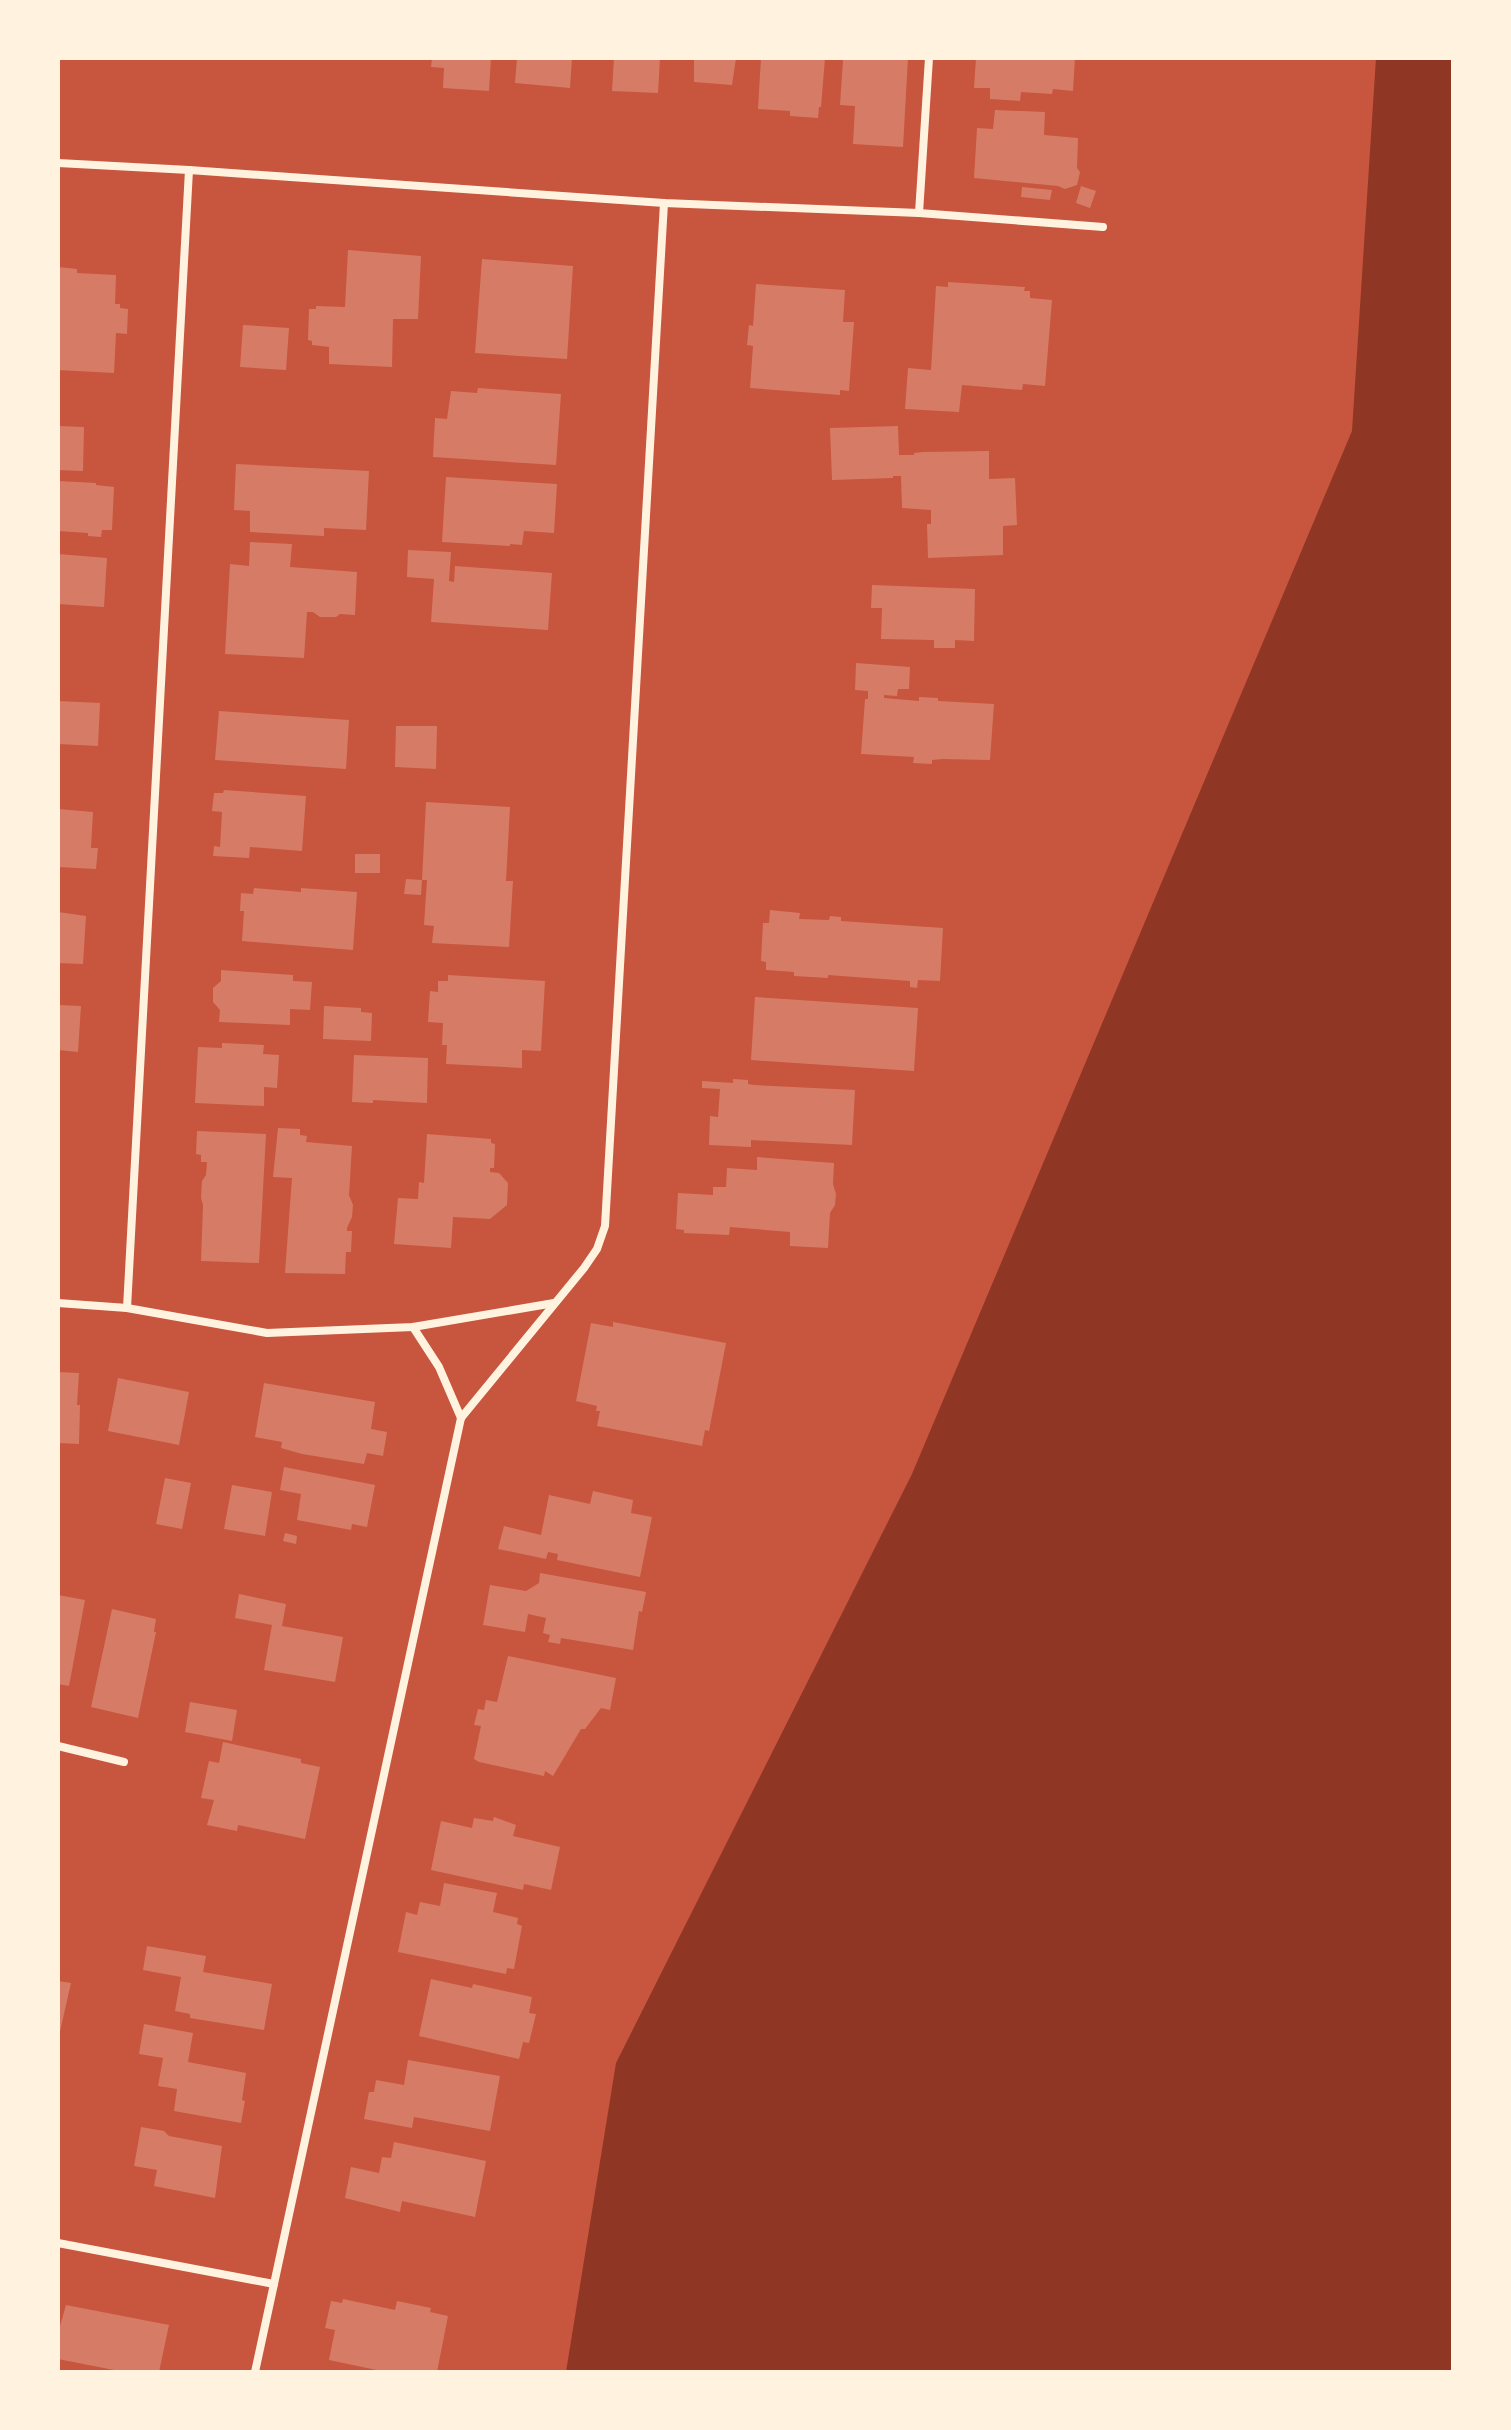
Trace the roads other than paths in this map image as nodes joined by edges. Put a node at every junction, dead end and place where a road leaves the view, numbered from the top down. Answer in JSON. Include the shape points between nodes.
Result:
{"nodes":[{"id":1,"x":929,"y":58,"type":"edge"},
{"id":2,"x":58,"y":163,"type":"edge"},
{"id":3,"x":189,"y":170,"type":"junction"},
{"id":4,"x":664,"y":203,"type":"junction"},
{"id":5,"x":919,"y":213,"type":"junction"},
{"id":6,"x":1103,"y":227,"type":"dead end"},
{"id":7,"x":58,"y":1303,"type":"edge"},
{"id":8,"x":554,"y":1303,"type":"junction"},
{"id":9,"x":127,"y":1308,"type":"junction"},
{"id":10,"x":413,"y":1327,"type":"junction"},
{"id":11,"x":461,"y":1418,"type":"junction"},
{"id":12,"x":58,"y":1746,"type":"edge"},
{"id":13,"x":124,"y":1762,"type":"dead end"},
{"id":14,"x":58,"y":2243,"type":"edge"},
{"id":15,"x":274,"y":2284,"type":"junction"},
{"id":16,"x":255,"y":2372,"type":"edge"}],
"edges":[{"from":1,"to":5,"type":"street"},
{"from":2,"to":3,"type":"street"},
{"from":3,"to":4,"type":"street"},
{"from":3,"to":9,"type":"street"},
{"from":4,"to":5,"type":"street"},
{"from":4,"to":8,"type":"street","via":[[605,1226],[597,1249]]},
{"from":5,"to":6,"type":"street"},
{"from":7,"to":9,"type":"street"},
{"from":8,"to":10,"type":"street"},
{"from":8,"to":11,"type":"street"},
{"from":9,"to":10,"type":"street","via":[[267,1333]]},
{"from":10,"to":11,"type":"street","via":[[439,1367]]},
{"from":11,"to":15,"type":"street"},
{"from":12,"to":13,"type":"street"},
{"from":14,"to":15,"type":"street"},
{"from":15,"to":16,"type":"street"}]}
